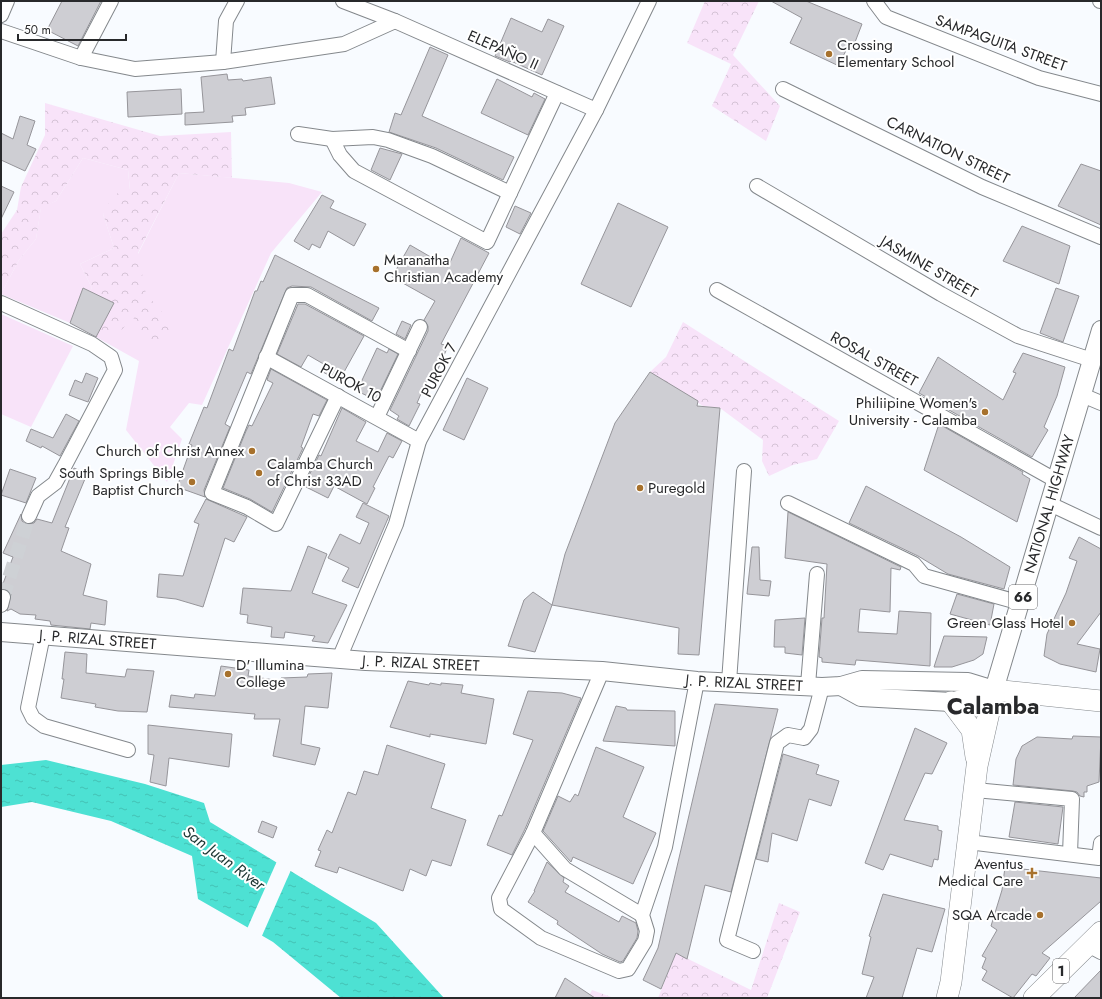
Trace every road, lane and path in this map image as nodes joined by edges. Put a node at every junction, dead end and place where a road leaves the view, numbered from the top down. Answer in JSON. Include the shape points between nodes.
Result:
{"nodes":[{"id":1,"x":7,"y":1,"type":"edge"},
{"id":2,"x":111,"y":1,"type":"edge"},
{"id":3,"x":237,"y":1,"type":"edge"},
{"id":4,"x":343,"y":1,"type":"edge"},
{"id":5,"x":649,"y":1,"type":"edge"},
{"id":6,"x":874,"y":1,"type":"edge"},
{"id":7,"x":1,"y":15,"type":"edge"},
{"id":8,"x":396,"y":21,"type":"junction"},
{"id":9,"x":1,"y":31,"type":"edge"},
{"id":10,"x":81,"y":58,"type":"junction"},
{"id":11,"x":223,"y":62,"type":"junction"},
{"id":12,"x":783,"y":89,"type":"dead end"},
{"id":13,"x":557,"y":93,"type":"junction"},
{"id":14,"x":1101,"y":94,"type":"edge"},
{"id":15,"x":596,"y":110,"type":"junction"},
{"id":16,"x":298,"y":134,"type":"dead end"},
{"id":17,"x":332,"y":139,"type":"junction"},
{"id":18,"x":757,"y":186,"type":"dead end"},
{"id":19,"x":510,"y":193,"type":"junction"},
{"id":20,"x":1101,"y":237,"type":"edge"},
{"id":21,"x":717,"y":290,"type":"dead end"},
{"id":22,"x":1,"y":303,"type":"edge"},
{"id":23,"x":420,"y":327,"type":"dead end"},
{"id":24,"x":1101,"y":330,"type":"edge"},
{"id":25,"x":410,"y":351,"type":"junction"},
{"id":26,"x":266,"y":357,"type":"junction"},
{"id":27,"x":1092,"y":360,"type":"junction"},
{"id":28,"x":1082,"y":395,"type":"junction"},
{"id":29,"x":338,"y":396,"type":"junction"},
{"id":30,"x":1101,"y":403,"type":"edge"},
{"id":31,"x":377,"y":416,"type":"junction"},
{"id":32,"x":419,"y":441,"type":"junction"},
{"id":33,"x":744,"y":471,"type":"dead end"},
{"id":34,"x":1057,"y":481,"type":"junction"},
{"id":35,"x":788,"y":503,"type":"dead end"},
{"id":36,"x":1050,"y":504,"type":"junction"},
{"id":37,"x":29,"y":516,"type":"tunnel mouth"},
{"id":38,"x":1101,"y":528,"type":"edge"},
{"id":39,"x":817,"y":574,"type":"dead end"},
{"id":40,"x":1021,"y":603,"type":"junction"},
{"id":41,"x":1,"y":632,"type":"edge"},
{"id":42,"x":43,"y":635,"type":"junction"},
{"id":43,"x":339,"y":659,"type":"junction"},
{"id":44,"x":602,"y":671,"type":"junction"},
{"id":45,"x":697,"y":680,"type":"junction"},
{"id":46,"x":729,"y":682,"type":"junction"},
{"id":47,"x":815,"y":686,"type":"junction"},
{"id":48,"x":841,"y":686,"type":"junction"},
{"id":49,"x":994,"y":690,"type":"junction"},
{"id":50,"x":1101,"y":701,"type":"edge"},
{"id":51,"x":951,"y":702,"type":"junction"},
{"id":52,"x":128,"y":750,"type":"dead end"},
{"id":53,"x":977,"y":766,"type":"junction"},
{"id":54,"x":975,"y":790,"type":"junction"},
{"id":55,"x":533,"y":833,"type":"junction"},
{"id":56,"x":968,"y":842,"type":"junction"},
{"id":57,"x":1101,"y":843,"type":"edge"},
{"id":58,"x":1070,"y":854,"type":"junction"},
{"id":59,"x":642,"y":915,"type":"junction"},
{"id":60,"x":1097,"y":943,"type":"edge"},
{"id":61,"x":753,"y":951,"type":"dead end"},
{"id":62,"x":953,"y":993,"type":"edge"},
{"id":63,"x":1034,"y":998,"type":"edge"}],
"edges":[{"from":1,"to":7,"type":"street"},
{"from":2,"to":10,"type":"street"},
{"from":3,"to":11,"type":"street","via":[[226,21]]},
{"from":4,"to":8,"type":"street","name":"ELEPAÑO II"},
{"from":5,"to":15,"type":"street","name":"PUROK 7"},
{"from":6,"to":14,"type":"street","name":"SAMPAGUITA STREET","via":[[886,17],[1039,78]]},
{"from":8,"to":11,"type":"street","via":[[344,44]]},
{"from":8,"to":13,"type":"street","name":"ELEPAÑO II"},
{"from":9,"to":10,"type":"street"},
{"from":10,"to":11,"type":"street","via":[[135,69]]},
{"from":12,"to":20,"type":"street","name":"CARNATION STREET","via":[[982,187]]},
{"from":13,"to":15,"type":"street","name":"ELEPAÑO II"},
{"from":13,"to":19,"type":"street"},
{"from":15,"to":32,"type":"street","name":"PUROK 7"},
{"from":16,"to":17,"type":"street"},
{"from":17,"to":19,"type":"street","via":[[373,137],[388,140],[432,156]]},
{"from":17,"to":19,"type":"street","via":[[340,155],[354,171],[487,242]]},
{"from":18,"to":27,"type":"street","name":"JASMINE STREET","via":[[1018,336]]},
{"from":21,"to":34,"type":"street","name":"ROSAL STREET"},
{"from":22,"to":37,"type":"street","via":[[92,344],[111,357],[115,370],[55,483],[38,496]]},
{"from":23,"to":25,"type":"street"},
{"from":24,"to":27,"type":"main road","name":"NATIONAL HIGHWAY","number":"66"},
{"from":25,"to":26,"type":"street","via":[[307,295],[292,295]]},
{"from":25,"to":31,"type":"street"},
{"from":26,"to":29,"type":"street","name":"PUROK 10"},
{"from":26,"to":29,"type":"street","via":[[212,493],[276,524]]},
{"from":27,"to":28,"type":"main road","name":"NATIONAL HIGHWAY","number":"66"},
{"from":28,"to":30,"type":"street"},
{"from":28,"to":34,"type":"main road","name":"NATIONAL HIGHWAY","number":"66"},
{"from":29,"to":31,"type":"street","name":"PUROK 10"},
{"from":31,"to":32,"type":"street","name":"PUROK 10"},
{"from":32,"to":43,"type":"street","name":"PUROK 7","via":[[396,524]]},
{"from":33,"to":46,"type":"street"},
{"from":34,"to":36,"type":"main road","name":"NATIONAL HIGHWAY","number":"66"},
{"from":35,"to":40,"type":"street","via":[[914,564],[924,576]]},
{"from":36,"to":38,"type":"street"},
{"from":36,"to":40,"type":"main road","name":"NATIONAL HIGHWAY","number":"66"},
{"from":39,"to":47,"type":"street"},
{"from":40,"to":49,"type":"main road","name":"NATIONAL HIGHWAY","number":"66"},
{"from":41,"to":42,"type":"main road","name":"J. P. RIZAL STREET"},
{"from":42,"to":43,"type":"main road","name":"J. P. RIZAL STREET"},
{"from":42,"to":52,"type":"street","via":[[28,708],[33,718],[44,726]]},
{"from":43,"to":44,"type":"main road","name":"J. P. RIZAL STREET"},
{"from":44,"to":45,"type":"main road","name":"J. P. RIZAL STREET"},
{"from":44,"to":55,"type":"street"},
{"from":45,"to":46,"type":"main road","name":"J. P. RIZAL STREET"},
{"from":45,"to":59,"type":"street","via":[[665,847]]},
{"from":46,"to":47,"type":"main road","name":"J. P. RIZAL STREET"},
{"from":47,"to":48,"type":"main road","name":"J. P. RIZAL STREET"},
{"from":47,"to":61,"type":"street","via":[[811,729],[804,738],[788,735],[777,743],[726,940]]},
{"from":48,"to":49,"type":"main road","name":"J. P. RIZAL STREET","via":[[862,680],[968,682]]},
{"from":48,"to":51,"type":"main road","via":[[861,697]]},
{"from":49,"to":50,"type":"highway"},
{"from":49,"to":51,"type":"main road"},
{"from":49,"to":53,"type":"highway"},
{"from":51,"to":53,"type":"highway","via":[[972,730]]},
{"from":53,"to":54,"type":"highway"},
{"from":54,"to":56,"type":"highway"},
{"from":54,"to":58,"type":"street","via":[[1072,799]]},
{"from":55,"to":59,"type":"street","via":[[565,869]]},
{"from":55,"to":59,"type":"street","via":[[499,898],[501,909],[541,938],[619,971],[628,969],[645,941],[647,931]]},
{"from":56,"to":58,"type":"street"},
{"from":56,"to":62,"type":"highway"},
{"from":57,"to":58,"type":"street","via":[[1099,858]]},
{"from":60,"to":63,"type":"highway","number":"1"}]}
